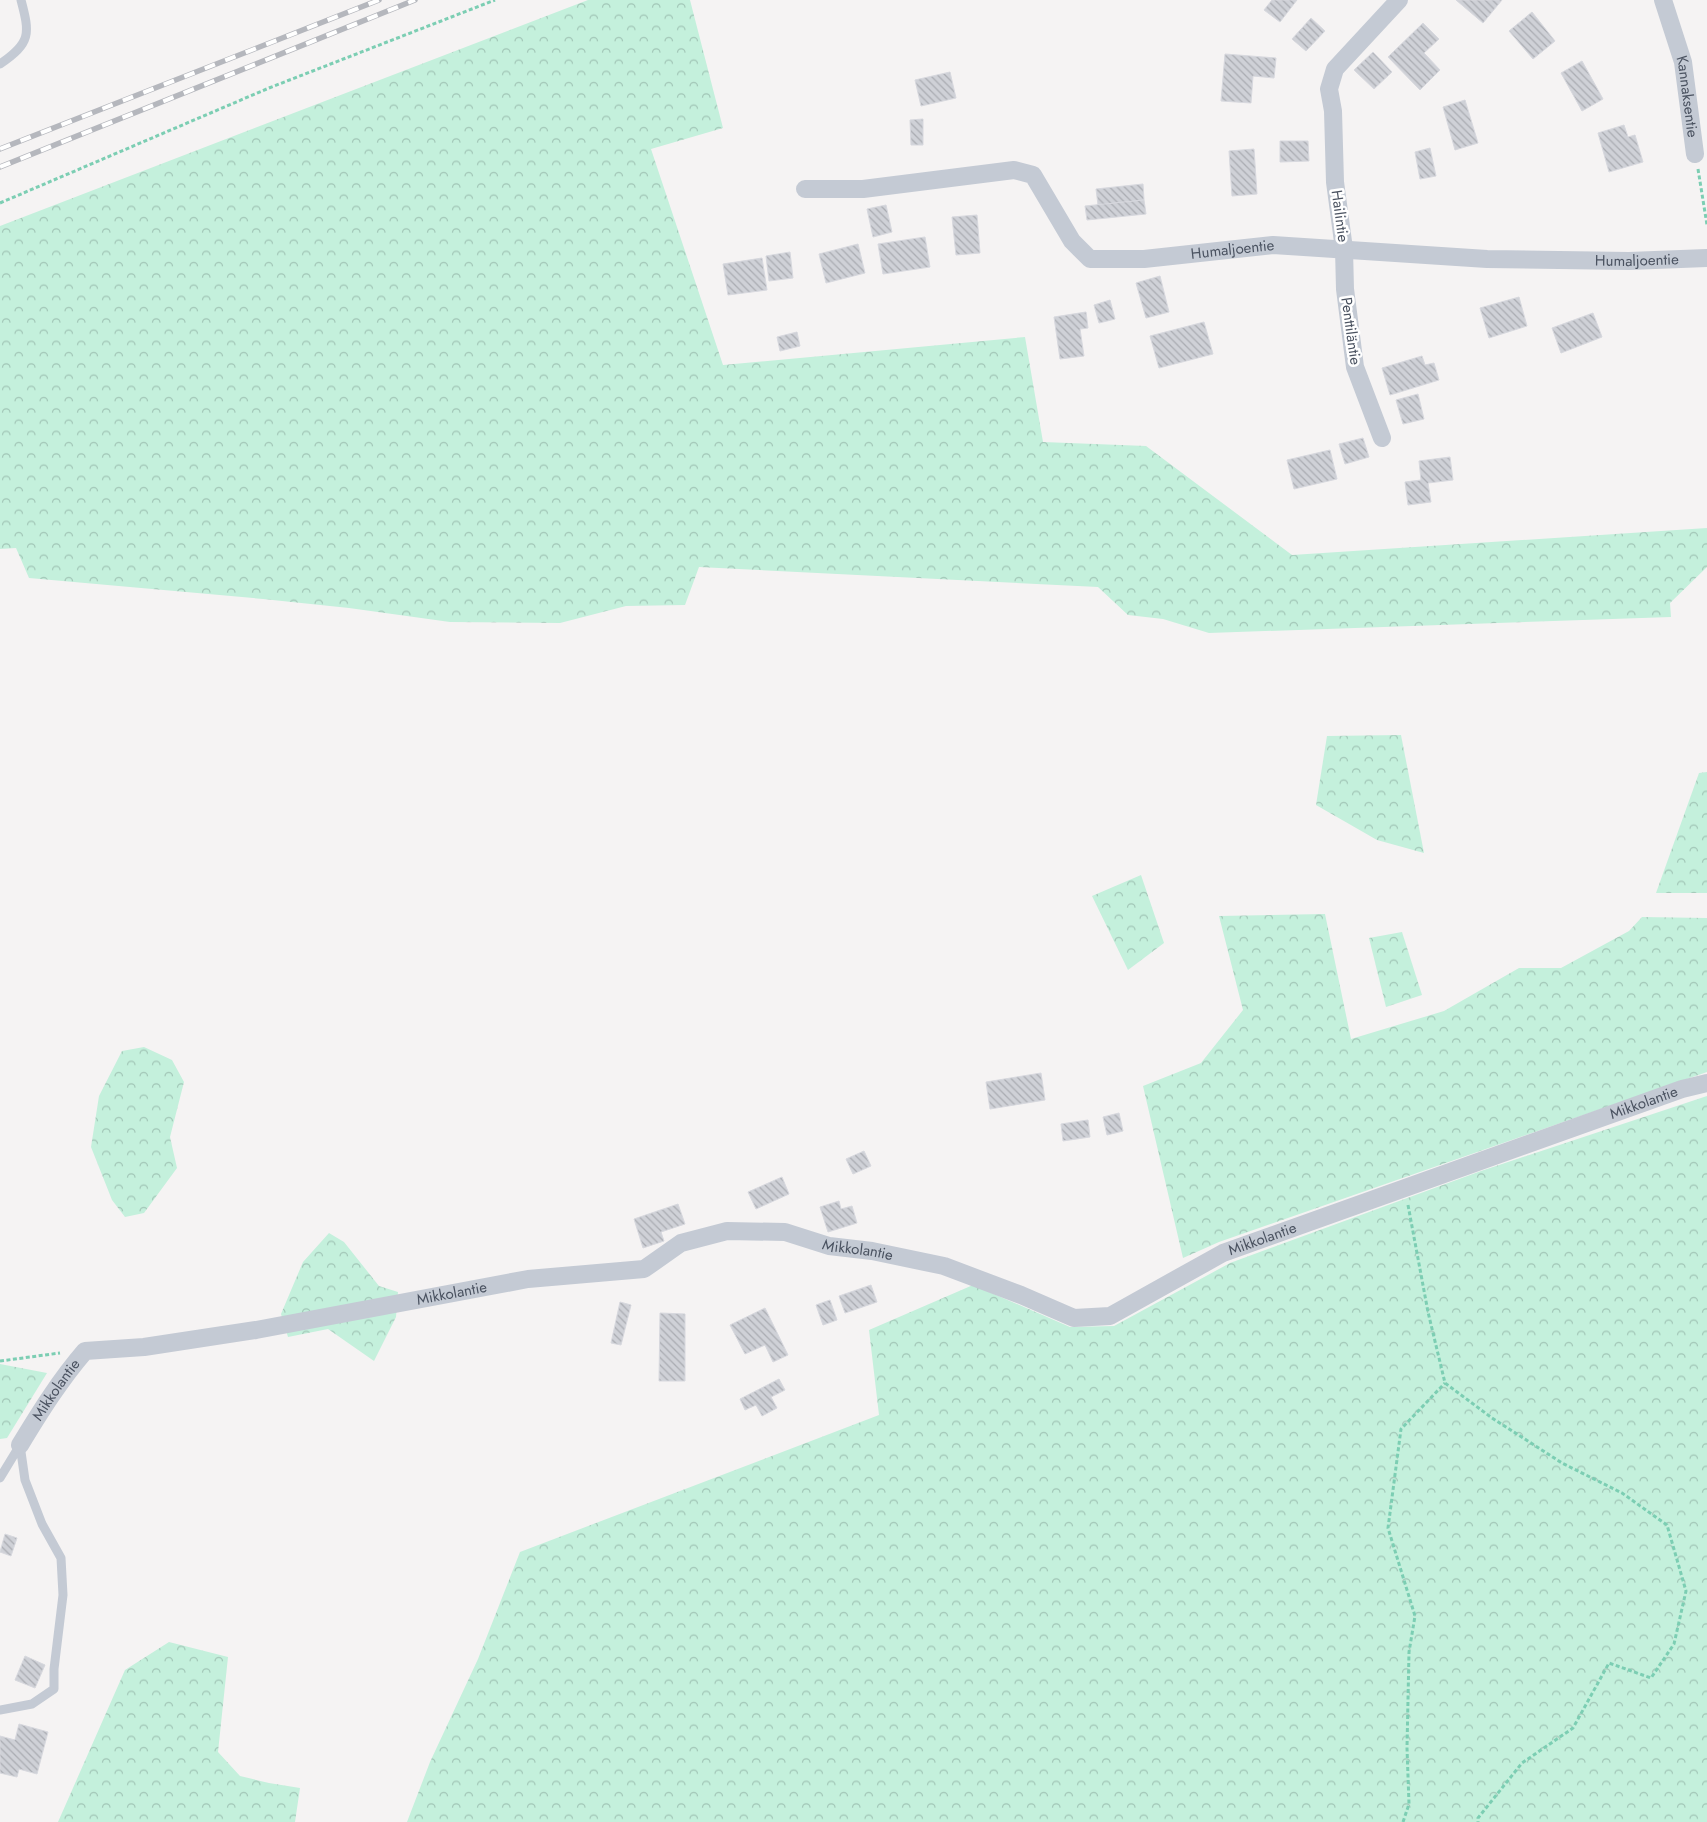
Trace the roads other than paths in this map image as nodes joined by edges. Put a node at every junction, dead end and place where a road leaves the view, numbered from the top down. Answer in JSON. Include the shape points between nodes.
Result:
{"nodes":[{"id":1,"x":21,"y":0,"type":"edge"},
{"id":2,"x":1399,"y":0,"type":"edge"},
{"id":3,"x":1663,"y":0,"type":"edge"},
{"id":4,"x":0,"y":64,"type":"edge"},
{"id":5,"x":1695,"y":154,"type":"road end"},
{"id":6,"x":805,"y":189,"type":"dead end"},
{"id":7,"x":1344,"y":249,"type":"junction"},
{"id":8,"x":1707,"y":258,"type":"edge"},
{"id":9,"x":1382,"y":438,"type":"dead end"},
{"id":10,"x":1707,"y":1083,"type":"edge"},
{"id":11,"x":20,"y":1445,"type":"junction"},
{"id":12,"x":0,"y":1478,"type":"edge"},
{"id":13,"x":0,"y":1710,"type":"edge"}],
"edges":[{"from":1,"to":4,"type":"lane","via":[[27,24],[26,38],[16,53]]},
{"from":2,"to":7,"type":"street","name":"Hailintie","via":[[1335,69],[1329,89],[1333,111],[1335,182]]},
{"from":3,"to":5,"type":"street","name":"Kannaksentie","via":[[1682,62]]},
{"from":6,"to":7,"type":"street","name":"Humaljoentie","via":[[863,189],[1014,170],[1033,175],[1072,241],[1090,259],[1144,259],[1273,245]]},
{"from":7,"to":8,"type":"street","name":"Humaljoentie","via":[[1487,259],[1629,261]]},
{"from":7,"to":9,"type":"street","name":"Penttiläntie","via":[[1345,289],[1355,368]]},
{"from":10,"to":11,"type":"street","name":"Mikkolantie","via":[[1673,1092],[1223,1253],[1110,1316],[1074,1318],[944,1266],[829,1246],[785,1232],[727,1232],[681,1242],[644,1269],[528,1279],[256,1330],[144,1347],[86,1351],[70,1368]]},
{"from":11,"to":12,"type":"lane"},
{"from":11,"to":13,"type":"lane","via":[[25,1480],[42,1524],[61,1558],[63,1595],[54,1689],[32,1704]]}]}
